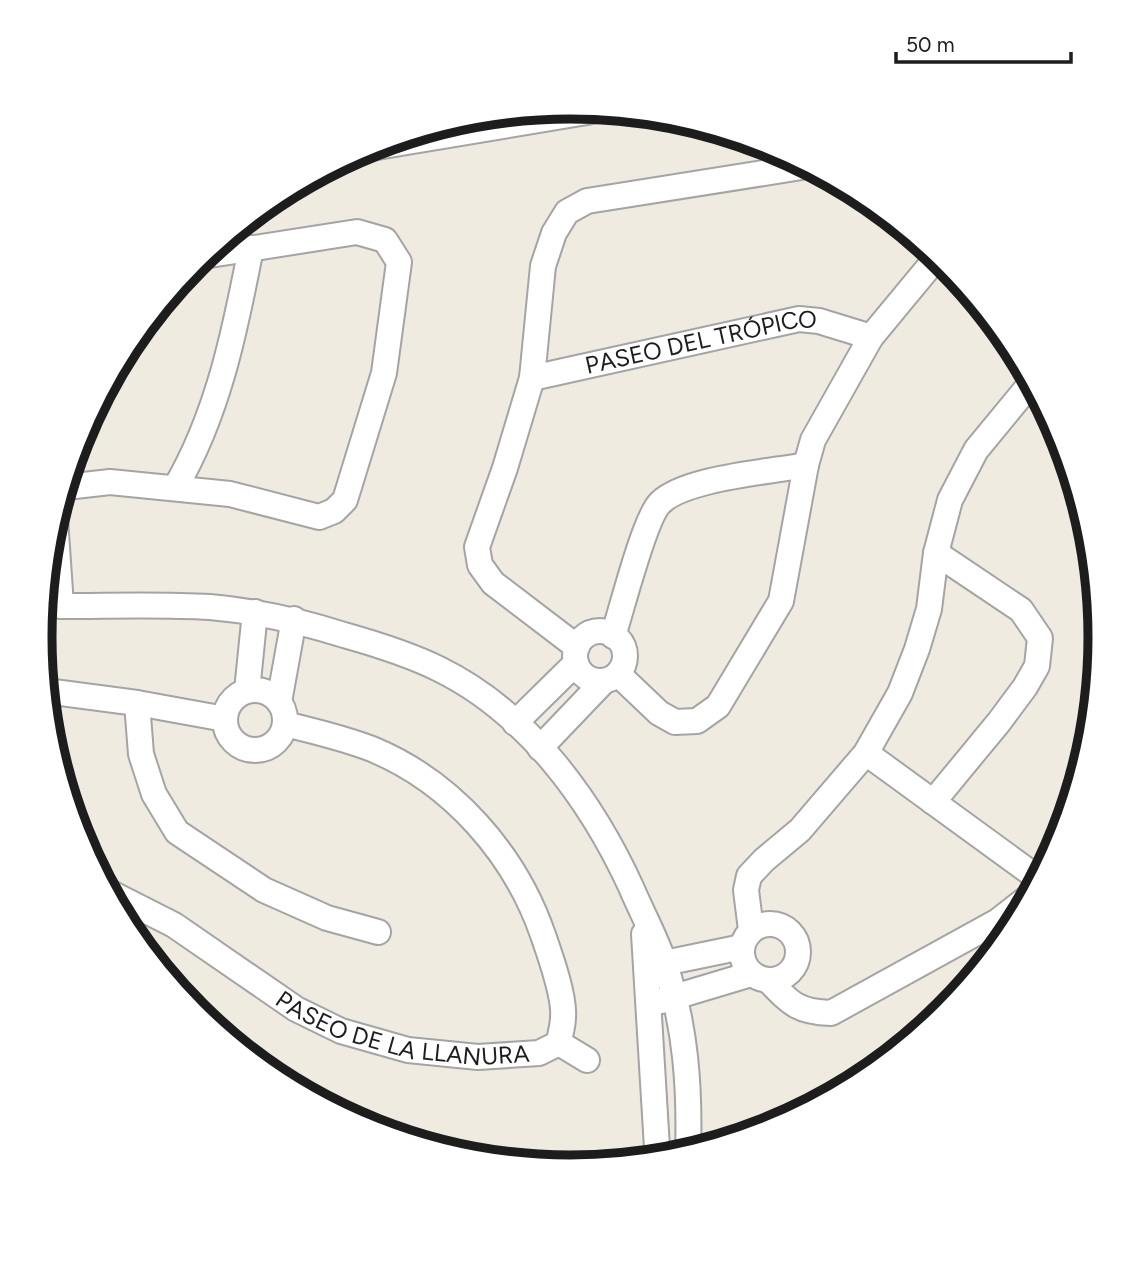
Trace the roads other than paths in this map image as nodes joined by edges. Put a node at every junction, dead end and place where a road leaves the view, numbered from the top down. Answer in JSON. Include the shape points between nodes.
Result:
{"nodes":[{"id":1,"x":539,"y":120,"type":"edge"},
{"id":2,"x":435,"y":137,"type":"edge"},
{"id":3,"x":792,"y":168,"type":"edge"},
{"id":4,"x":251,"y":248,"type":"junction"},
{"id":5,"x":224,"y":252,"type":"edge"},
{"id":6,"x":931,"y":265,"type":"edge"},
{"id":7,"x":872,"y":337,"type":"junction"},
{"id":8,"x":532,"y":378,"type":"junction"},
{"id":9,"x":1025,"y":390,"type":"edge"},
{"id":10,"x":806,"y":466,"type":"junction"},
{"id":11,"x":175,"y":488,"type":"junction"},
{"id":12,"x":74,"y":489,"type":"edge"},
{"id":13,"x":936,"y":553,"type":"junction"},
{"id":14,"x":54,"y":606,"type":"edge"},
{"id":15,"x":255,"y":612,"type":"junction"},
{"id":16,"x":294,"y":620,"type":"junction"},
{"id":17,"x":613,"y":636,"type":"junction"},
{"id":18,"x":576,"y":655,"type":"junction"},
{"id":19,"x":610,"y":678,"type":"junction"},
{"id":20,"x":247,"y":691,"type":"junction"},
{"id":21,"x":56,"y":692,"type":"edge"},
{"id":22,"x":137,"y":703,"type":"junction"},
{"id":23,"x":282,"y":713,"type":"junction"},
{"id":24,"x":225,"y":719,"type":"junction"},
{"id":25,"x":515,"y":723,"type":"junction"},
{"id":26,"x":540,"y":748,"type":"junction"},
{"id":27,"x":866,"y":753,"type":"junction"},
{"id":28,"x":933,"y":802,"type":"junction"},
{"id":29,"x":1031,"y":873,"type":"edge"},
{"id":30,"x":124,"y":900,"type":"edge"},
{"id":31,"x":1009,"y":913,"type":"edge"},
{"id":32,"x":377,"y":932,"type":"dead end"},
{"id":33,"x":746,"y":939,"type":"junction"},
{"id":34,"x":656,"y":965,"type":"junction"},
{"id":35,"x":760,"y":977,"type":"junction"},
{"id":36,"x":675,"y":997,"type":"junction"},
{"id":37,"x":650,"y":1004,"type":"junction"},
{"id":38,"x":559,"y":1043,"type":"junction"},
{"id":39,"x":587,"y":1060,"type":"dead end"},
{"id":40,"x":688,"y":1141,"type":"edge"},
{"id":41,"x":657,"y":1148,"type":"edge"}],
"edges":[{"from":1,"to":2,"type":"street"},
{"from":3,"to":8,"type":"street","via":[[587,201],[567,212],[543,266]]},
{"from":4,"to":5,"type":"street"},
{"from":4,"to":11,"type":"street","via":[[239,309],[204,431]]},
{"from":4,"to":11,"type":"street","via":[[357,232],[385,240],[398,262],[384,373],[345,500],[319,517],[230,494]]},
{"from":6,"to":7,"type":"street"},
{"from":7,"to":8,"type":"street","name":"PASEO DEL TRÓPICO","via":[[799,319]]},
{"from":7,"to":10,"type":"street","via":[[813,440]]},
{"from":8,"to":18,"type":"street","via":[[477,547],[480,565],[493,583]]},
{"from":9,"to":13,"type":"street","via":[[976,450],[950,500]]},
{"from":10,"to":17,"type":"street","via":[[692,485],[659,504],[648,524]]},
{"from":10,"to":19,"type":"street","via":[[781,601],[718,706],[697,721],[675,722]]},
{"from":11,"to":12,"type":"street","via":[[110,482]]},
{"from":13,"to":27,"type":"street","via":[[929,609],[917,649],[900,693]]},
{"from":13,"to":28,"type":"street","via":[[1021,610],[1040,638],[1037,666],[1024,687]]},
{"from":14,"to":15,"type":"street","via":[[208,607]]},
{"from":15,"to":16,"type":"street"},
{"from":15,"to":20,"type":"street"},
{"from":16,"to":23,"type":"street"},
{"from":16,"to":25,"type":"street","via":[[439,669],[486,698]]},
{"from":17,"to":18,"type":"street","via":[[589,634]]},
{"from":17,"to":19,"type":"street","via":[[625,658]]},
{"from":18,"to":19,"type":"street","via":[[586,677]]},
{"from":18,"to":25,"type":"street"},
{"from":19,"to":26,"type":"street"},
{"from":20,"to":23,"type":"street","name":"PASEO DE LA LLANURA","via":[[264,691]]},
{"from":20,"to":24,"type":"street","via":[[231,701]]},
{"from":21,"to":22,"type":"street"},
{"from":22,"to":24,"type":"street"},
{"from":22,"to":32,"type":"street","via":[[141,754],[154,794],[177,832],[264,890],[327,918]]},
{"from":23,"to":24,"type":"street","via":[[282,734],[275,743],[253,751],[232,740]]},
{"from":23,"to":38,"type":"street","name":"PASEO DE LA LLANURA","via":[[414,772],[455,802],[503,854],[532,904],[552,961],[564,1015]]},
{"from":25,"to":26,"type":"street"},
{"from":26,"to":34,"type":"street","via":[[585,804],[614,852],[642,912]]},
{"from":27,"to":28,"type":"street"},
{"from":27,"to":33,"type":"street","via":[[800,830],[749,876]]},
{"from":28,"to":29,"type":"street"},
{"from":30,"to":38,"type":"street","name":"PASEO DE LA LLANURA","via":[[174,925],[296,1009],[341,1031],[408,1050],[478,1057],[539,1053]]},
{"from":31,"to":35,"type":"street","via":[[831,1013],[792,1005]]},
{"from":33,"to":34,"type":"street"},
{"from":33,"to":35,"type":"street","via":[[741,957]]},
{"from":33,"to":35,"type":"street","via":[[760,925],[779,925],[794,938],[794,966],[788,974],[779,979]]},
{"from":34,"to":36,"type":"street"},
{"from":34,"to":37,"type":"street"},
{"from":35,"to":36,"type":"street"},
{"from":36,"to":37,"type":"street"},
{"from":36,"to":40,"type":"street","via":[[689,1101]]},
{"from":37,"to":41,"type":"street"},
{"from":38,"to":39,"type":"street"}]}
